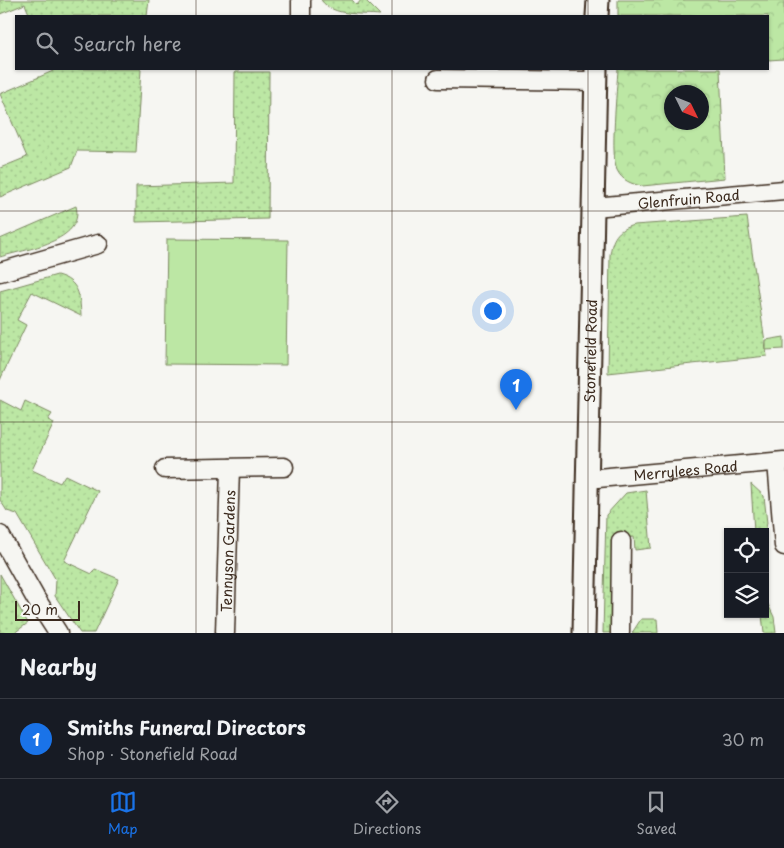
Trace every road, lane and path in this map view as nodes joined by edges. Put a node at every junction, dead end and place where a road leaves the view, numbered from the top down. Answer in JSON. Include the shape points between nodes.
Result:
{"nodes":[{"id":1,"x":301,"y":0,"type":"edge"},
{"id":2,"x":598,"y":0,"type":"edge"},
{"id":3,"x":300,"y":15,"type":"edge"},
{"id":4,"x":597,"y":15,"type":"edge"},
{"id":5,"x":596,"y":75,"type":"edge"},
{"id":6,"x":438,"y":79,"type":"dead end"},
{"id":7,"x":784,"y":190,"type":"edge"},
{"id":8,"x":594,"y":207,"type":"junction"},
{"id":9,"x":98,"y":244,"type":"dead end"},
{"id":10,"x":0,"y":272,"type":"edge"},
{"id":11,"x":781,"y":461,"type":"edge"},
{"id":12,"x":284,"y":467,"type":"dead end"},
{"id":13,"x":230,"y":468,"type":"junction"},
{"id":14,"x":165,"y":469,"type":"dead end"},
{"id":15,"x":587,"y":479,"type":"junction"},
{"id":16,"x":0,"y":535,"type":"edge"},
{"id":17,"x":621,"y":541,"type":"dead end"},
{"id":18,"x":784,"y":546,"type":"edge"},
{"id":19,"x":58,"y":633,"type":"edge"},
{"id":20,"x":225,"y":633,"type":"edge"},
{"id":21,"x":584,"y":633,"type":"edge"},
{"id":22,"x":620,"y":633,"type":"edge"}],
"edges":[{"from":1,"to":3,"type":"street"},
{"from":2,"to":4,"type":"street"},
{"from":5,"to":6,"type":"street"},
{"from":5,"to":8,"type":"street","name":"Stonefield Road"},
{"from":7,"to":8,"type":"street","name":"Glenfruin Road"},
{"from":8,"to":15,"type":"street","name":"Stonefield Road"},
{"from":9,"to":10,"type":"street"},
{"from":11,"to":15,"type":"street","name":"Merrylees Road"},
{"from":11,"to":18,"type":"street"},
{"from":12,"to":13,"type":"street"},
{"from":13,"to":14,"type":"street"},
{"from":13,"to":20,"type":"street","name":"Tennyson Gardens"},
{"from":15,"to":21,"type":"street","name":"Stonefield Road"},
{"from":16,"to":19,"type":"street"},
{"from":17,"to":22,"type":"street"}]}
